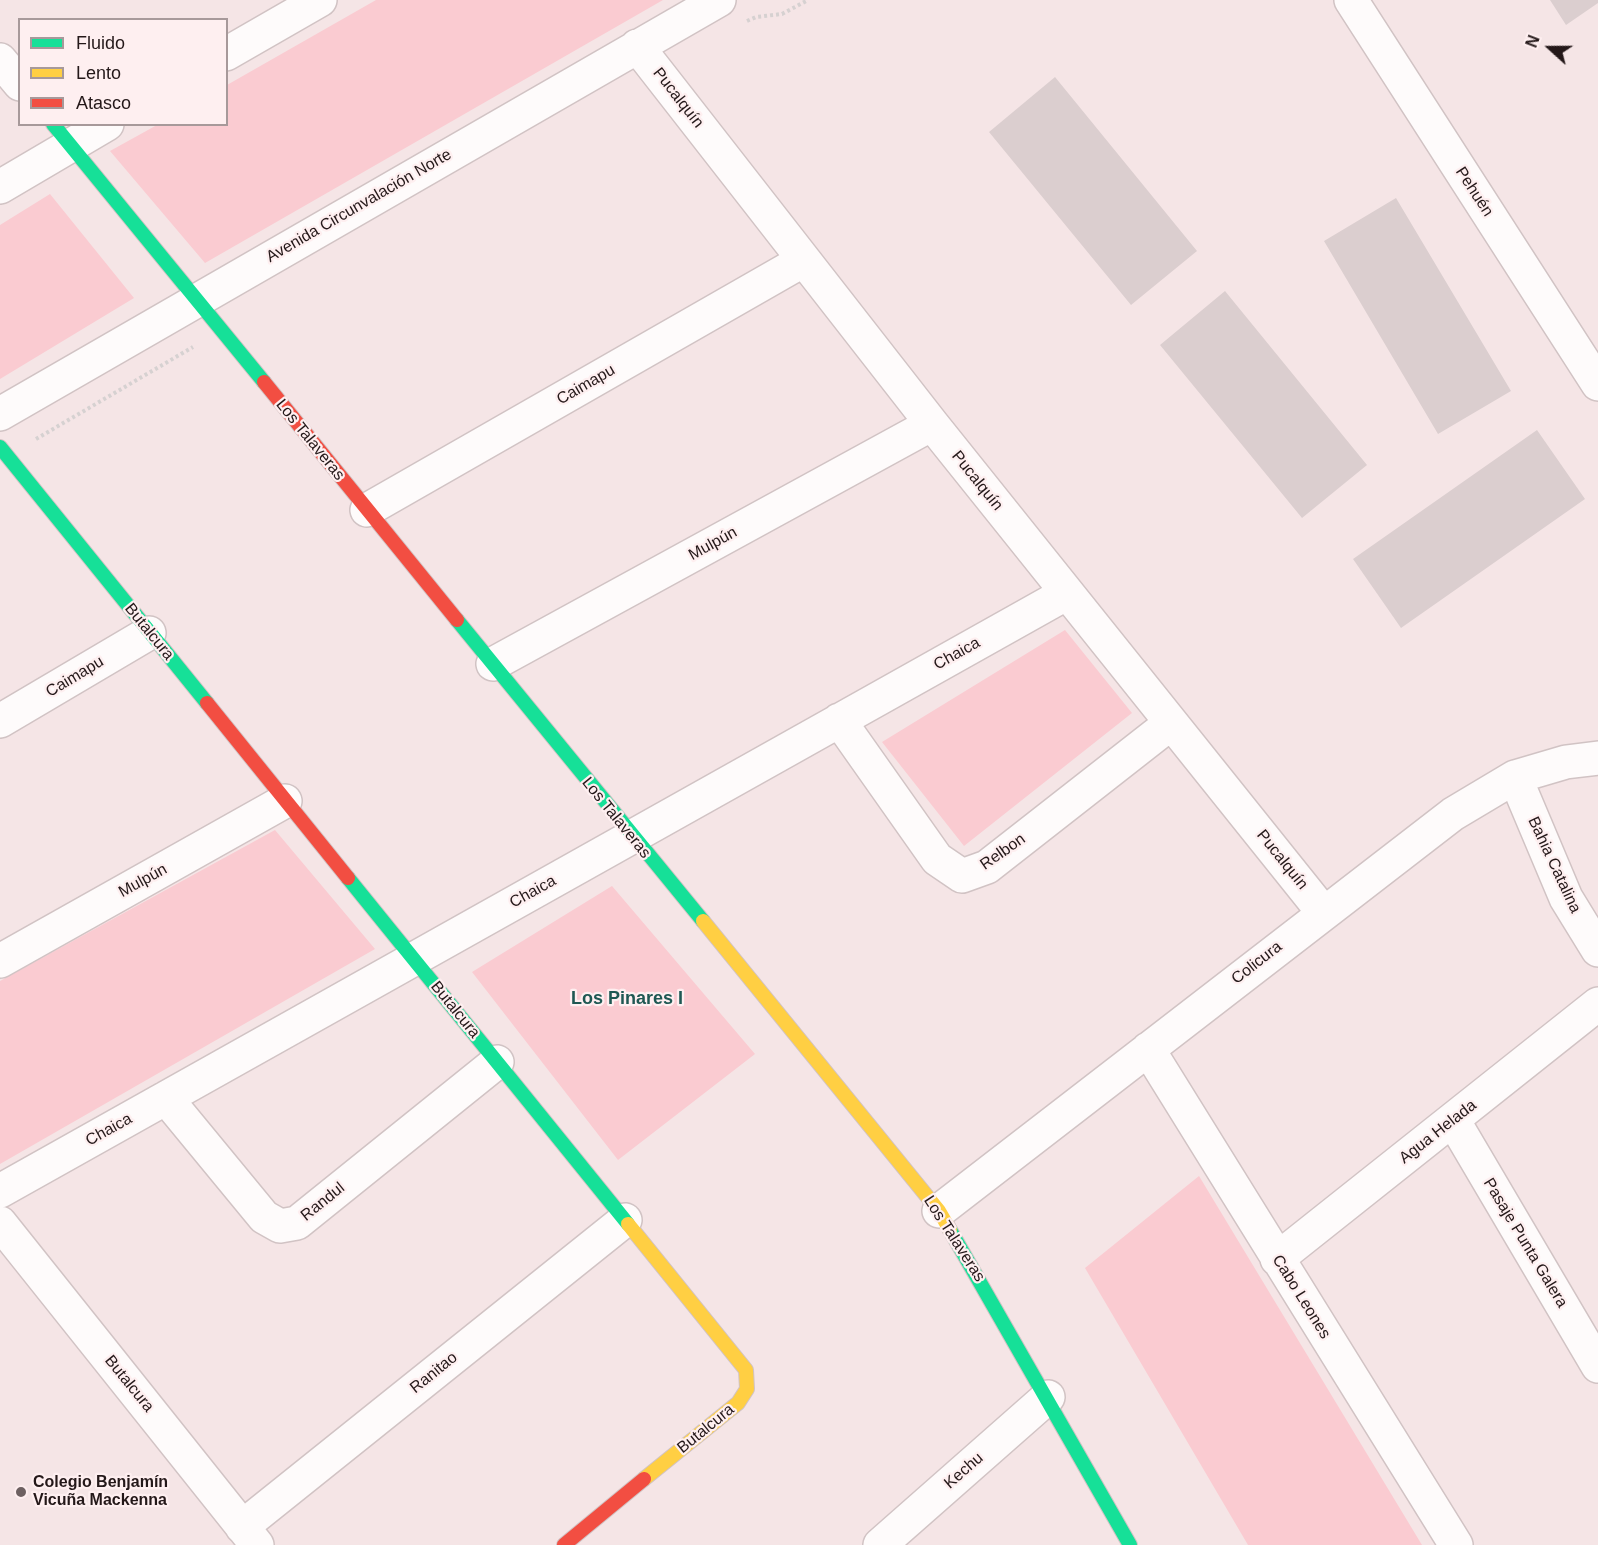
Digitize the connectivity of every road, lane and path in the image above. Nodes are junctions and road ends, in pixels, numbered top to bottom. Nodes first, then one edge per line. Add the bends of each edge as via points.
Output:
1 (320, 0) edge
2 (718, 0) edge
3 (1351, 0) edge
4 (637, 46) junction
5 (228, 53) edge
6 (0, 60) edge
7 (18, 82) edge
8 (98, 126) edge
9 (61, 135) edge
10 (0, 187) edge
11 (804, 260) junction
12 (197, 299) junction
13 (1598, 384) edge
14 (0, 414) edge
15 (932, 424) junction
16 (0, 447) edge
17 (367, 510) junction
18 (1066, 593) junction
19 (149, 633) junction
20 (493, 664) junction
21 (839, 720) junction
22 (0, 721) edge
23 (1171, 723) junction
24 (1598, 758) edge
25 (1515, 777) junction
26 (285, 801) junction
27 (632, 837) junction
28 (1323, 912) junction
29 (1598, 950) edge
30 (414, 959) junction
31 (0, 961) edge
32 (1598, 1004) edge
33 (1148, 1049) junction
34 (497, 1062) junction
35 (166, 1098) junction
36 (1453, 1120) junction
37 (0, 1191) edge
38 (939, 1211) junction
39 (625, 1220) junction
40 (0, 1223) edge
41 (1277, 1260) junction
42 (1598, 1366) edge
43 (1048, 1397) junction
44 (250, 1536) edge
45 (564, 1545) edge
46 (880, 1545) edge
47 (1130, 1545) edge
48 (1456, 1545) edge

1 - 5 street
2 - 4 street, Avenida Circunvalación Norte
3 - 13 street, Pehuén
4 - 11 street, Pucalquín
4 - 12 street, Avenida Circunvalación Norte
6 - 7 street
8 - 9 street
9 - 10 street
9 - 12 street, Los Talaveras
11 - 15 street, Pucalquín
11 - 17 street, Caimapu
12 - 14 street, Avenida Circunvalación Norte
12 - 17 street, Los Talaveras
15 - 18 street, Pucalquín
15 - 20 street, Mulpún
16 - 19 street, Butalcura
17 - 20 street, Los Talaveras
18 - 21 street, Chaica
18 - 23 street, Pucalquín
19 - 22 street, Caimapu
19 - 26 street, Butalcura
20 - 27 street, Los Talaveras
21 - 23 street, Relbon via 937,859 962,876 987,867
21 - 27 street, Chaica
23 - 28 street, Pucalquín
24 - 25 street, Colicura via 1566,762
25 - 28 street, Colicura via 1453,814
25 - 29 street, Bahia Catalina via 1566,898
26 - 30 street, Butalcura
26 - 31 street, Mulpún
27 - 30 street, Chaica
27 - 38 street, Los Talaveras
28 - 33 street, Colicura
30 - 34 street, Butalcura
30 - 35 street, Chaica
32 - 36 street, Agua Helada
33 - 38 street, Colicura
33 - 41 street, Cabo Leones
34 - 35 street, Randul via 297,1223 280,1226 264,1217
34 - 39 street, Butalcura
35 - 37 street, Chaica
36 - 41 street, Agua Helada
36 - 42 street, Pasaje Punta Galera
38 - 43 street, Los Talaveras
39 - 44 street, Ranitao
39 - 45 street, Butalcura via 746,1370 747,1389 738,1403
40 - 44 street, Butalcura
41 - 48 street, Cabo Leones
43 - 46 street, Kechu
43 - 47 street, Los Talaveras

